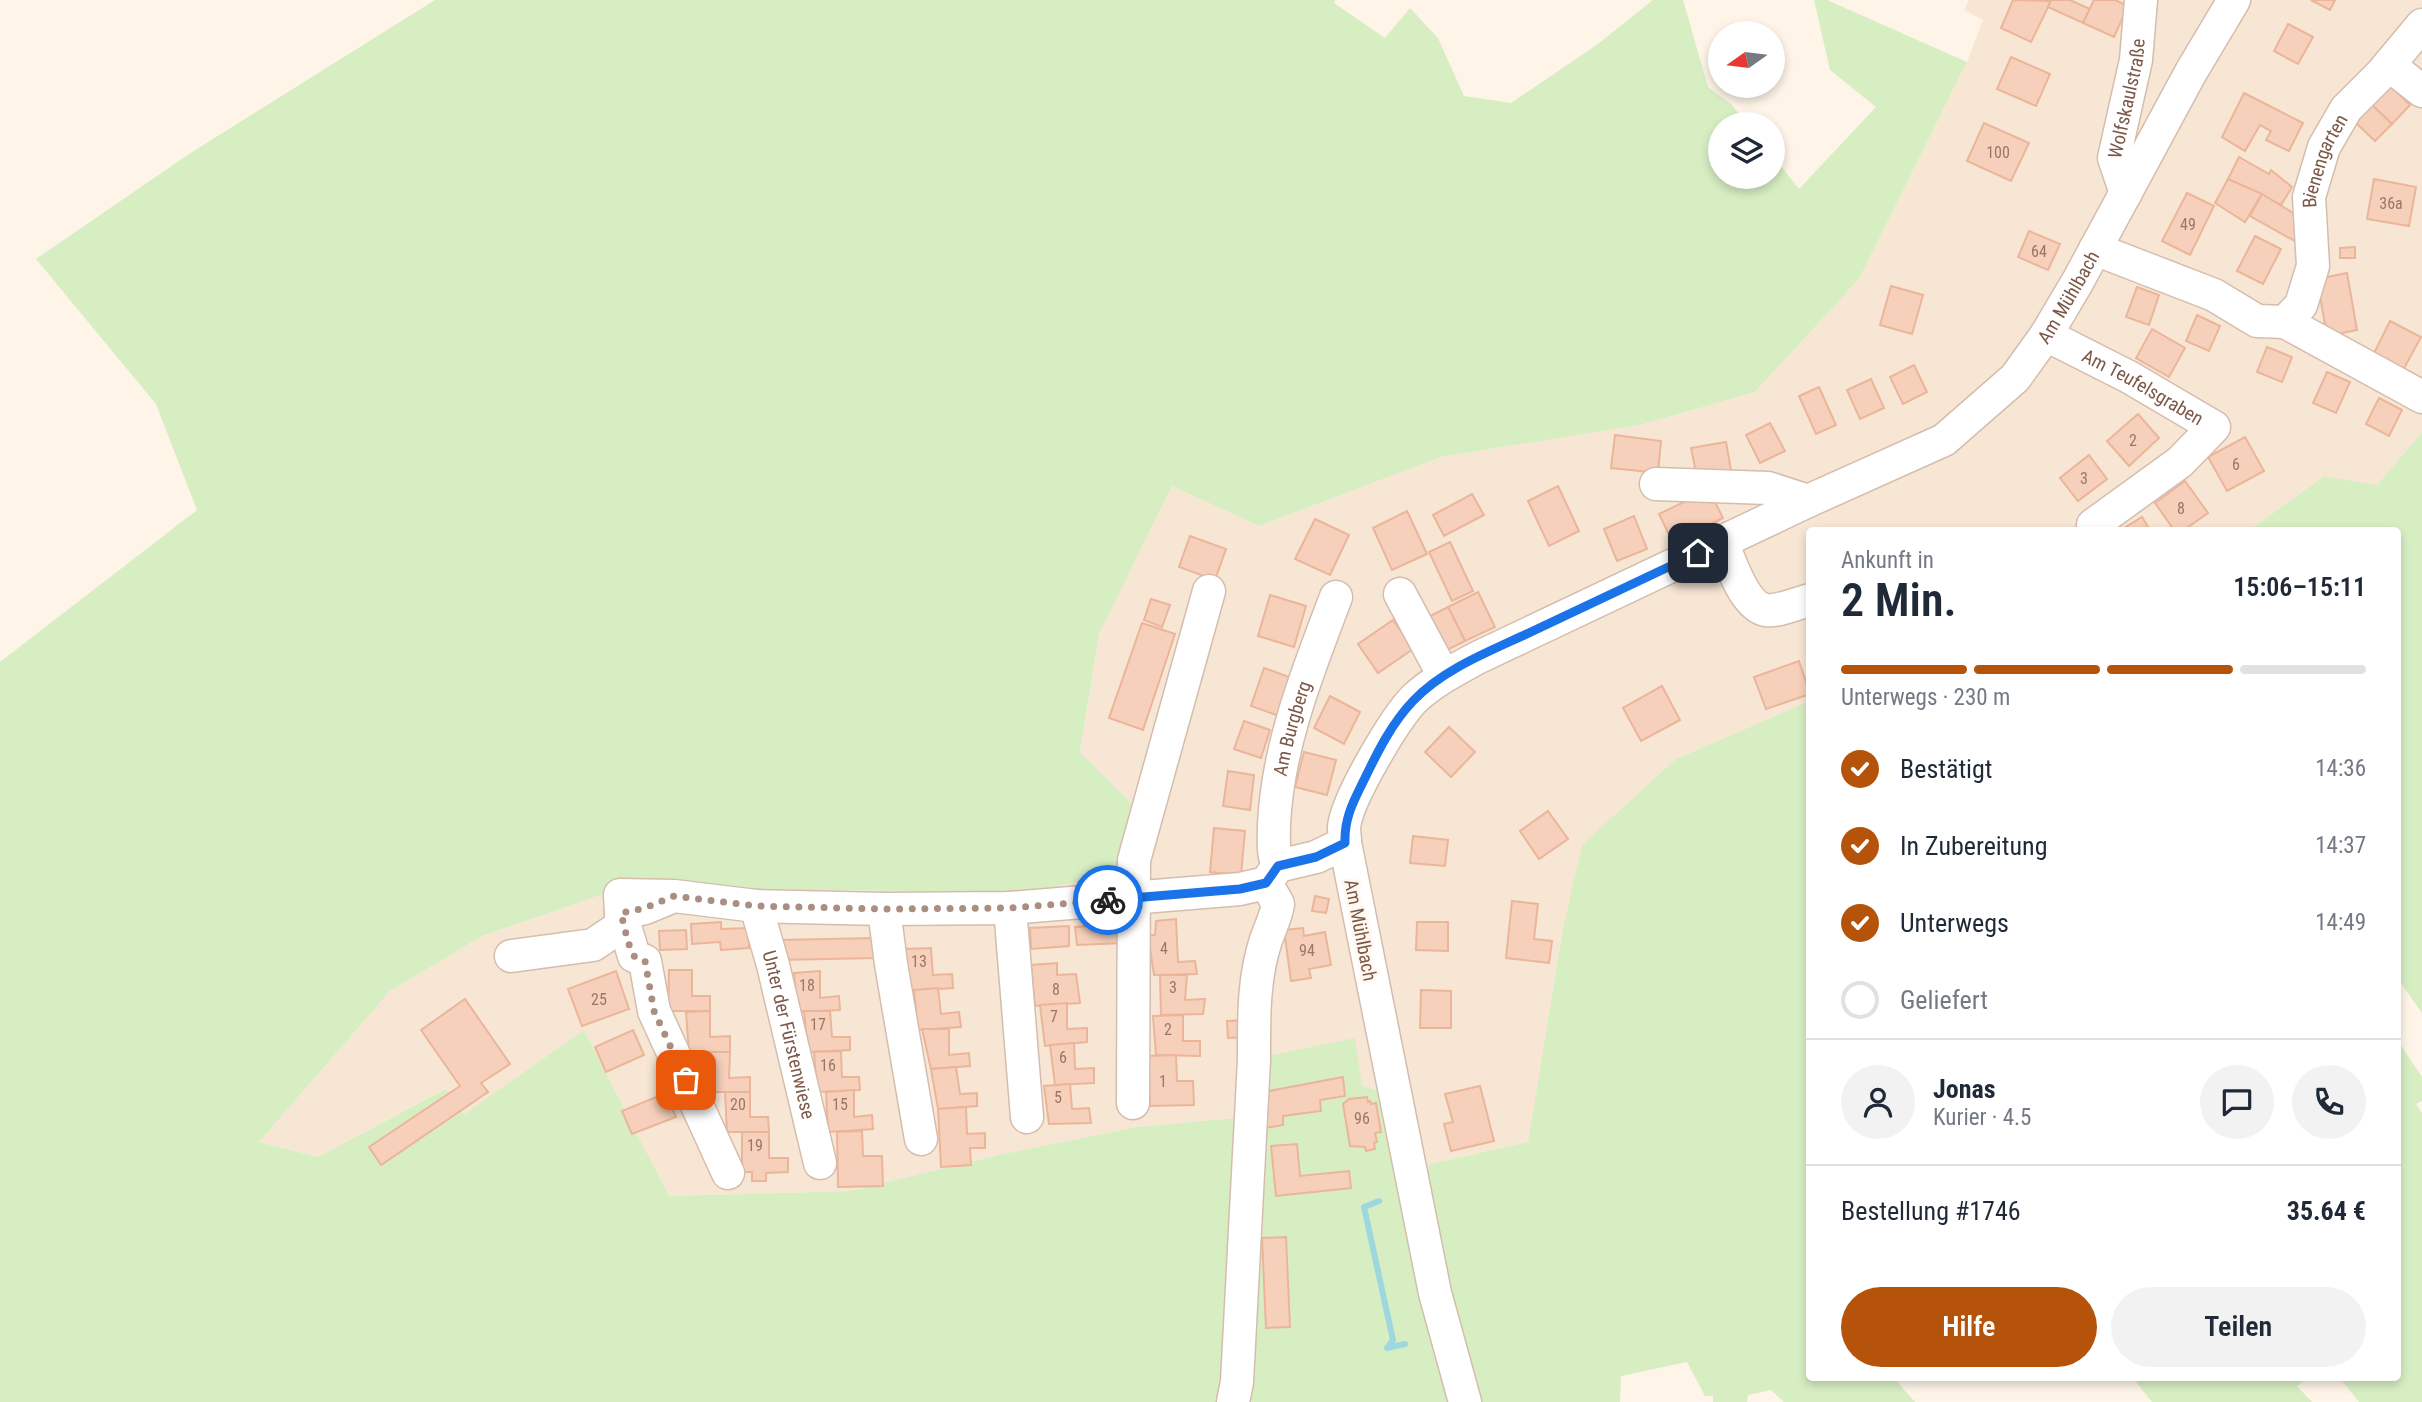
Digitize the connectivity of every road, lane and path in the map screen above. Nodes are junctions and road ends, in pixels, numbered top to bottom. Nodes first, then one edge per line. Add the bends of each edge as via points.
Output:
1 (2141, 0) edge
2 (2234, 0) edge
3 (2422, 25) edge
4 (2389, 65) junction
5 (2422, 91) edge
6 (2126, 193) junction
7 (2095, 249) junction
8 (2285, 322) junction
9 (2046, 335) junction
10 (2422, 397) edge
11 (1656, 484) dead end
12 (1808, 500) junction
13 (2093, 525) dead end
14 (1722, 541) junction
15 (1209, 590) dead end
16 (1400, 594) dead end
17 (1336, 597) dead end
18 (1806, 601) edge
19 (1444, 676) junction
20 (1345, 843) junction
21 (1272, 875) junction
22 (1134, 898) junction
23 (756, 906) junction
24 (1010, 908) junction
25 (884, 909) junction
26 (623, 918) junction
27 (511, 956) dead end
28 (1133, 1103) dead end
29 (1027, 1117) dead end
30 (921, 1139) dead end
31 (820, 1163) dead end
32 (729, 1173) dead end
33 (1233, 1402) edge
34 (1465, 1402) edge

1 - 6 street, Wolfskaulstraße via 2136,60 2114,158
2 - 6 street, Am Mühlbach
3 - 4 street, Bienengarten
4 - 5 street
4 - 8 street, Bienengarten via 2346,108 2324,147 2309,197 2313,266 2301,305
6 - 7 street, Am Mühlbach
7 - 8 street via 2214,295 2257,321
7 - 9 street, Am Mühlbach
8 - 10 street
9 - 12 street, Am Mühlbach via 2015,378 1944,440
9 - 13 street, Am Teufelsgraben via 2214,427 2180,462
11 - 12 street via 1769,488
12 - 14 street, Am Mühlbach
14 - 18 street via 1737,579 1760,608 1768,611
14 - 19 street, Am Mühlbach
15 - 22 street via 1137,848
16 - 19 street
17 - 21 street, Am Burgberg via 1282,758
19 - 20 street, Am Mühlbach via 1414,699 1394,724 1350,808
20 - 21 street
20 - 34 street, Am Mühlbach via 1435,1293
21 - 22 street via 1240,889
21 - 33 street, Am Burgberg via 1279,904 1266,940 1254,1011
22 - 24 street
22 - 28 street
23 - 25 street
23 - 26 street via 620,895
23 - 31 street, Unter der Fürstenwiese
24 - 25 street
24 - 29 street
25 - 30 street
26 - 27 street via 593,945
26 - 32 street via 634,956 645,961 654,1011

